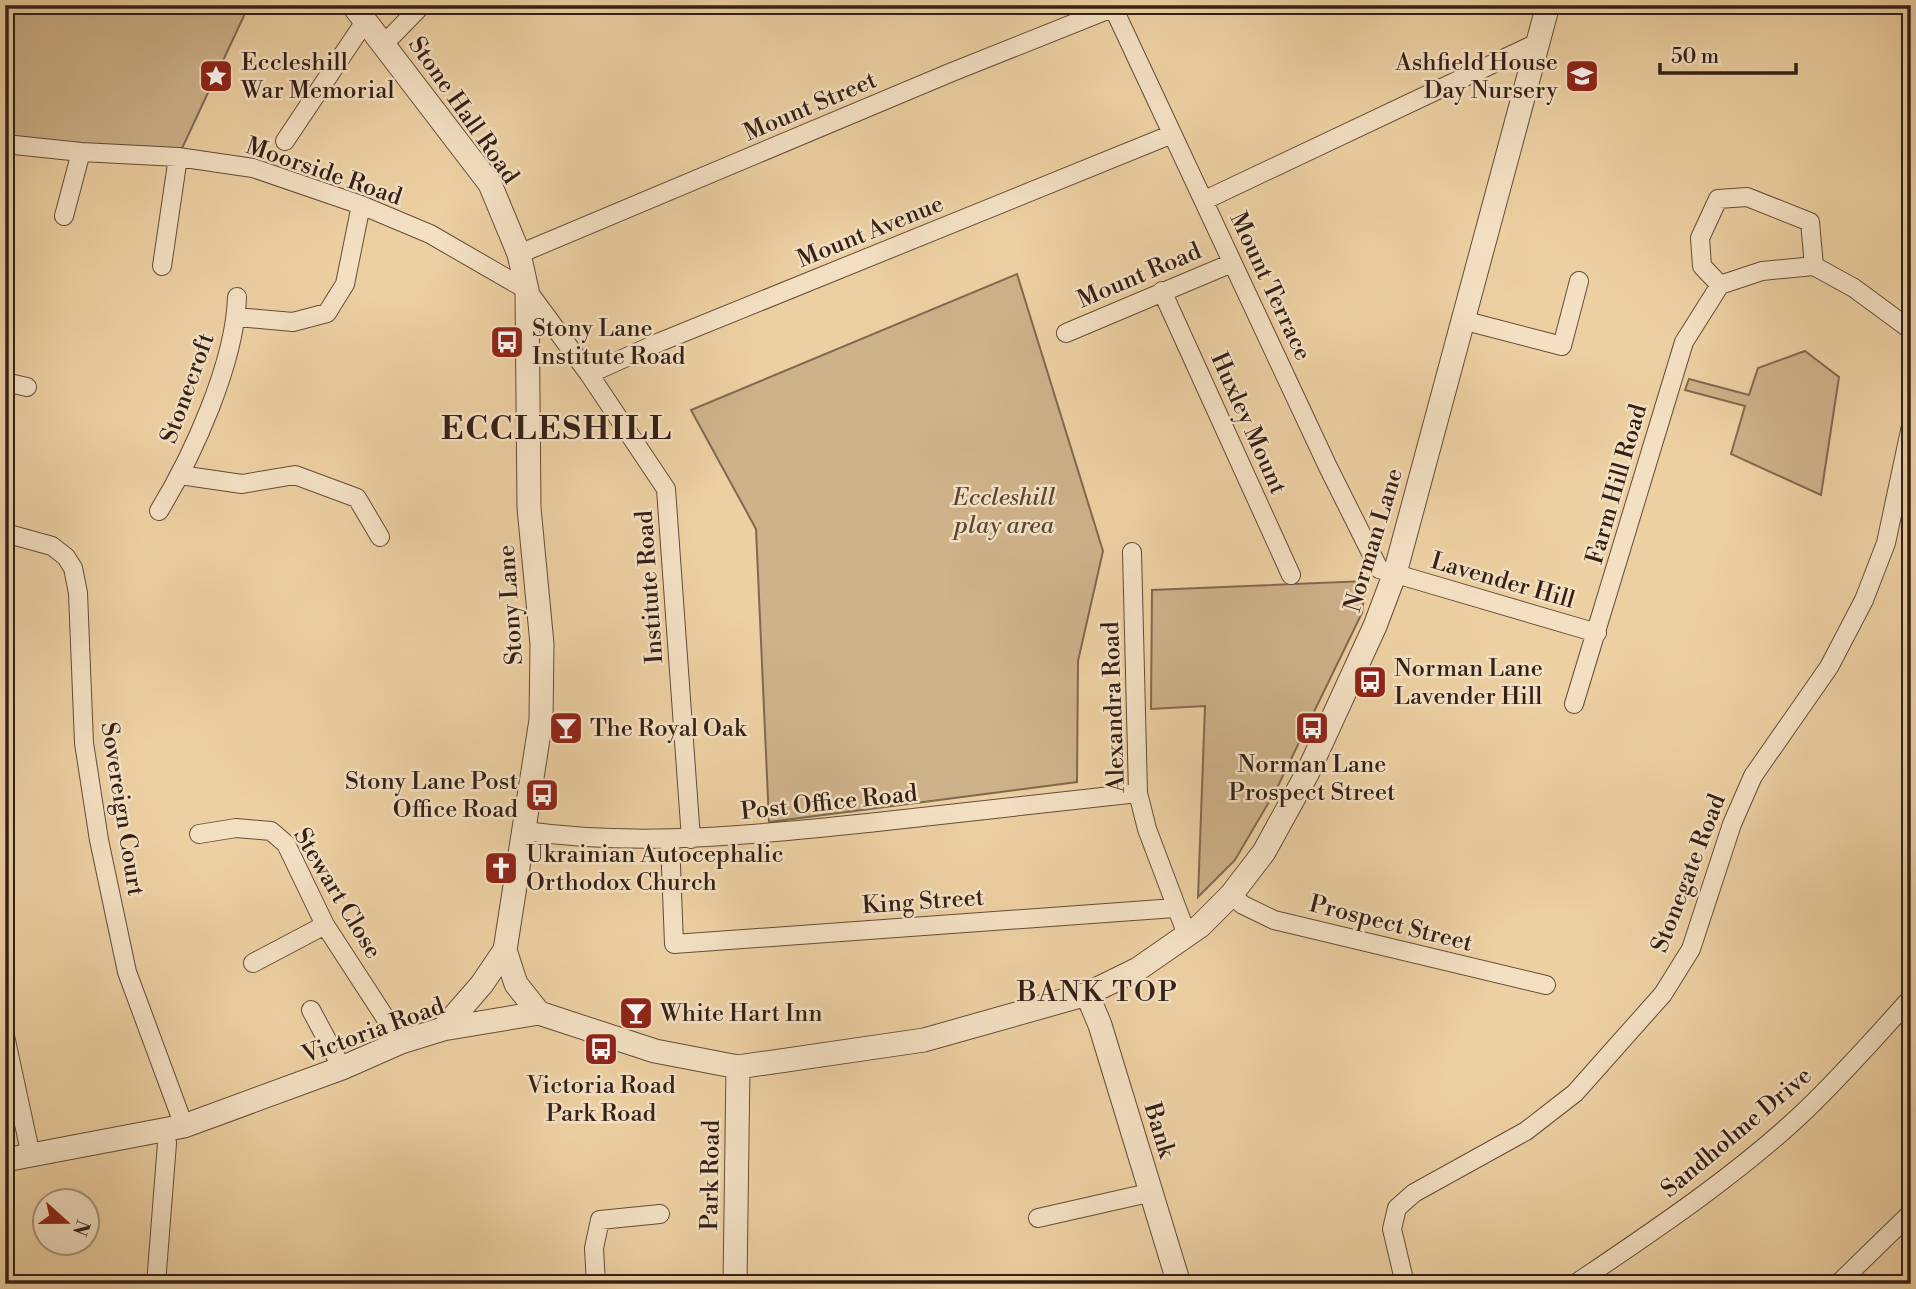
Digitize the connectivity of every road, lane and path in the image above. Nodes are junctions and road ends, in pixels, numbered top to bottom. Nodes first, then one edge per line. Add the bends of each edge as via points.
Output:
1 (422, 5) edge
2 (1548, 5) edge
3 (1115, 6) edge
4 (359, 13) edge
5 (1539, 42) junction
6 (385, 43) junction
7 (1170, 135) junction
8 (285, 141) dead end
9 (5, 144) edge
10 (81, 152) junction
11 (178, 157) junction
12 (1205, 200) junction
13 (361, 205) junction
14 (64, 216) dead end
15 (519, 254) junction
16 (1232, 263) junction
17 (162, 265) dead end
18 (1814, 266) junction
19 (1579, 281) dead end
20 (1720, 285) junction
21 (527, 290) junction
22 (1162, 291) junction
23 (237, 297) dead end
24 (237, 317) junction
25 (1462, 320) junction
26 (1911, 330) edge
27 (1066, 333) dead end
28 (589, 374) junction
29 (5, 382) edge
30 (27, 387) dead end
31 (1911, 426) edge
32 (180, 475) junction
33 (159, 511) dead end
34 (5, 533) edge
35 (380, 537) dead end
36 (1132, 552) dead end
37 (1395, 573) junction
38 (1291, 575) dead end
39 (1597, 633) junction
40 (1574, 704) dead end
41 (1138, 793) junction
42 (525, 831) junction
43 (199, 834) dead end
44 (691, 839) junction
45 (670, 840) junction
46 (1231, 894) junction
47 (1175, 908) junction
48 (326, 925) junction
49 (1187, 935) junction
50 (505, 950) junction
51 (253, 963) dead end
52 (1545, 985) dead end
53 (1087, 994) junction
54 (1911, 998) edge
55 (311, 1010) dead end
56 (539, 1013) junction
57 (443, 1029) junction
58 (5, 1036) edge
59 (401, 1042) junction
60 (738, 1067) junction
61 (342, 1068) junction
62 (174, 1128) junction
63 (32, 1156) junction
64 (5, 1160) edge
65 (1153, 1192) junction
66 (1911, 1213) edge
67 (660, 1214) dead end
68 (1038, 1218) dead end
69 (156, 1284) edge
70 (596, 1284) edge
71 (736, 1284) edge
72 (1179, 1284) edge
73 (1405, 1284) edge
74 (1575, 1284) edge
75 (1838, 1284) edge

1 - 6 street
2 - 5 street, Norman Lane
3 - 7 street, Mount Terrace
3 - 15 street, Mount Street
4 - 6 street, Stone Hall Road
4 - 8 street
5 - 12 street
5 - 25 street, Norman Lane
6 - 15 street, Stone Hall Road via 490,184
7 - 12 street, Mount Terrace
7 - 28 street, Mount Avenue
9 - 10 street, Moorside Road
10 - 11 street, Moorside Road
10 - 14 street
11 - 13 street, Moorside Road via 253,168
11 - 17 street
12 - 16 street, Mount Terrace
13 - 21 street, Moorside Road via 430,234
13 - 24 street, Stonecroft via 345,284 327,313 293,322
15 - 21 street, Stony Lane
16 - 22 street, Mount Road
16 - 37 street, Mount Terrace via 1379,569
18 - 20 street via 1762,271
18 - 20 street via 1810,222 1747,198 1718,199 1700,238 1702,266
18 - 26 street via 1854,288
19 - 25 street via 1562,345
20 - 39 street, Farm Hill Road via 1684,342
21 - 28 street, Institute Road
21 - 42 street, Stony Lane via 529,508 542,644 541,720
22 - 27 street, Mount Road
22 - 38 street, Huxley Mount
23 - 24 street, Stonecroft
24 - 32 street, Stonecroft via 227,358
25 - 37 street, Norman Lane
28 - 44 street, Institute Road via 666,489
29 - 30 street
31 - 73 street, Stonegate Road via 1886,543 1864,600 1829,667 1753,776 1732,824 1691,949 1663,994 1575,1093 1526,1131 1397,1208 1392,1229
32 - 33 street, Stonecroft
32 - 35 street, Stonecroft via 242,484 295,475 357,498
34 - 62 street, Sovereign Court via 52,546 73,568 84,743 99,840 127,972
36 - 41 street, Alexandra Road
37 - 39 street, Lavender Hill
37 - 46 street, Norman Lane via 1308,772 1264,852
39 - 40 street, Farm Hill Road
41 - 44 street, Post Office Road
41 - 47 street, Alexandra Road
42 - 45 street, Post Office Road via 570,838
42 - 50 street, Stony Lane
43 - 48 street, Stewart Close via 236,828 271,831 285,844
44 - 45 street, Post Office Road
45 - 47 street, King Street via 674,944
46 - 49 street, Norman Lane
46 - 52 street, Prospect Street via 1274,920
47 - 49 street, Alexandra Road
48 - 51 street
48 - 59 street, Stewart Close
49 - 53 street, Norman Lane via 1138,969
50 - 56 street, Stony Lane via 516,984
50 - 57 street, Stony Lane
53 - 60 street, Victoria Road via 924,1040
53 - 65 street, Bank
54 - 74 street, Sandholme Drive via 1779,1134 1651,1233
55 - 61 street
56 - 57 street, Victoria Road
56 - 60 street, Victoria Road via 656,1051
57 - 59 street, Victoria Road
58 - 63 street
59 - 61 street, Victoria Road
60 - 71 street, Park Road
61 - 62 street, Victoria Road
62 - 63 street, Victoria Road
62 - 69 street, Sovereign Court via 167,1143
63 - 64 street, Victoria Road
65 - 68 street
65 - 72 street, Bank
66 - 75 street
67 - 70 street via 600,1220 594,1248

